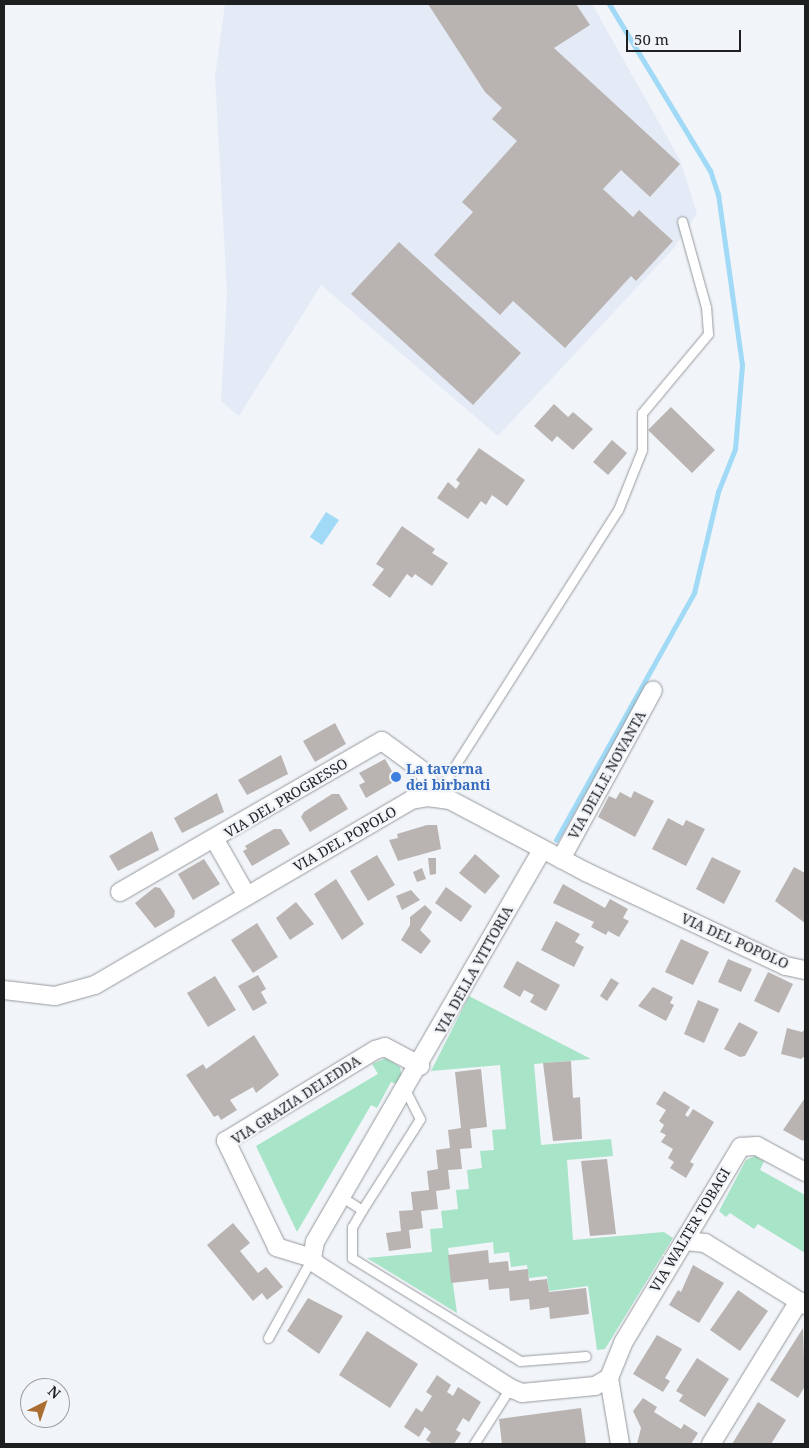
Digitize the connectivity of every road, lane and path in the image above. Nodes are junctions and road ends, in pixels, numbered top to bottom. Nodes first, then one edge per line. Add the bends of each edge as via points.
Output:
1 (682, 221) dead end
2 (653, 690) dead end
3 (432, 797) junction
4 (215, 840) junction
5 (542, 850) junction
6 (561, 859) junction
7 (120, 892) dead end
8 (247, 896) junction
9 (805, 970) edge
10 (4, 990) edge
11 (420, 1066) junction
12 (405, 1090) junction
13 (805, 1172) edge
14 (342, 1197) junction
15 (362, 1210) junction
16 (686, 1241) junction
17 (316, 1264) junction
18 (802, 1303) edge
19 (268, 1338) dead end
20 (586, 1356) dead end
21 (609, 1378) junction
22 (510, 1388) junction
23 (474, 1444) edge
24 (620, 1444) edge
25 (711, 1444) edge

1 - 3 lane via 706,307 708,334 642,412 642,450 637,470 618,510
2 - 6 street, VIA DELLE NOVANTA
3 - 4 street, VIA DEL PROGRESSO via 424,772 382,741
3 - 5 street, VIA DEL POPOLO via 450,800
3 - 8 street, VIA DEL POPOLO via 411,800
4 - 7 street, VIA DEL PROGRESSO
4 - 8 street
5 - 6 street, VIA DEL POPOLO
5 - 11 street, VIA DELLA VITTORIA
6 - 9 street, VIA DEL POPOLO via 786,966
8 - 10 street, VIA DEL POPOLO via 95,985 55,996
11 - 12 street, VIA DELLA VITTORIA
11 - 17 street, VIA GRAZIA DELEDDA via 385,1047 375,1050 226,1141 277,1246
12 - 14 street, VIA DELLA VITTORIA
12 - 15 lane via 420,1119
13 - 16 street, VIA WALTER TOBAGI via 757,1146 741,1147
14 - 15 lane
14 - 17 street, VIA DELLA VITTORIA via 315,1242
15 - 20 lane via 352,1228 352,1258 520,1361
16 - 18 street via 705,1243
16 - 21 street, VIA WALTER TOBAGI via 623,1343
17 - 19 lane
17 - 22 street, VIA GRAZIA DELEDDA
18 - 25 street
21 - 22 street, VIA GRAZIA DELEDDA via 603,1383 580,1388 522,1394
21 - 24 street
22 - 23 lane

